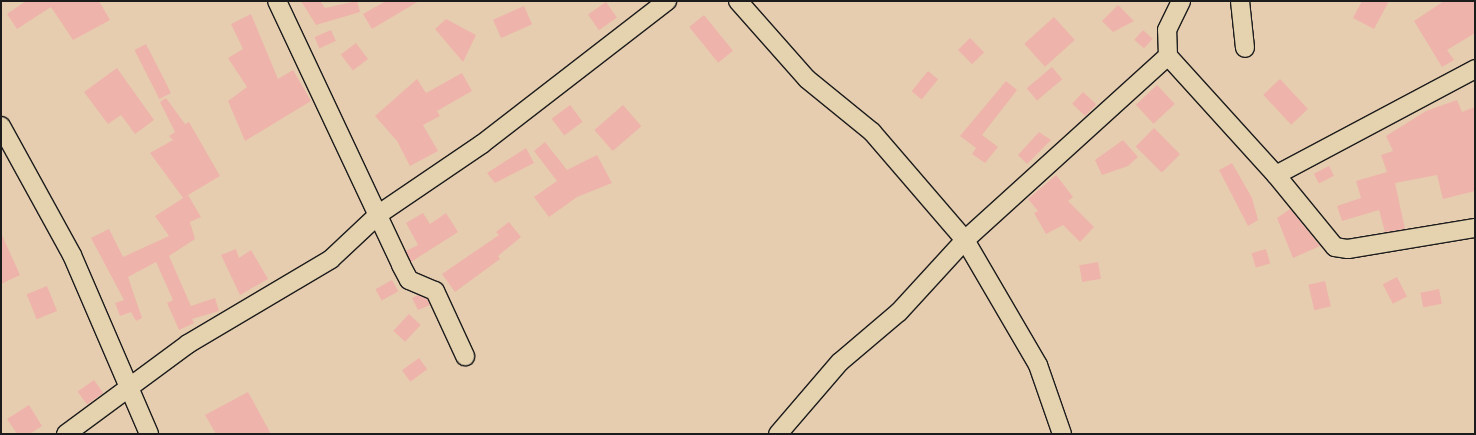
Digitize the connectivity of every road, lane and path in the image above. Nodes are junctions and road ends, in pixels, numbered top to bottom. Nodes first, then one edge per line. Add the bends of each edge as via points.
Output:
1 (277, 1) edge
2 (667, 1) edge
3 (738, 1) edge
4 (1181, 1) edge
5 (1240, 1) edge
6 (1244, 48) dead end
7 (1168, 56) junction
8 (1475, 69) edge
9 (1, 126) edge
10 (1276, 175) junction
11 (379, 214) junction
12 (1475, 228) edge
13 (965, 240) junction
14 (465, 356) dead end
15 (127, 389) junction
16 (66, 434) edge
17 (149, 434) edge
18 (778, 434) edge
19 (1062, 434) edge

1 - 11 street
2 - 11 street via 482,144
3 - 13 street via 807,80 872,132
4 - 7 street via 1167,30
5 - 6 street
7 - 10 street
7 - 13 street
8 - 10 street
9 - 15 street via 72,254
10 - 12 street via 1335,247 1348,249
11 - 14 street via 409,280 435,292
11 - 15 street via 332,259 188,344
13 - 18 street via 899,312 840,362
13 - 19 street via 1038,365
15 - 16 street
15 - 17 street

